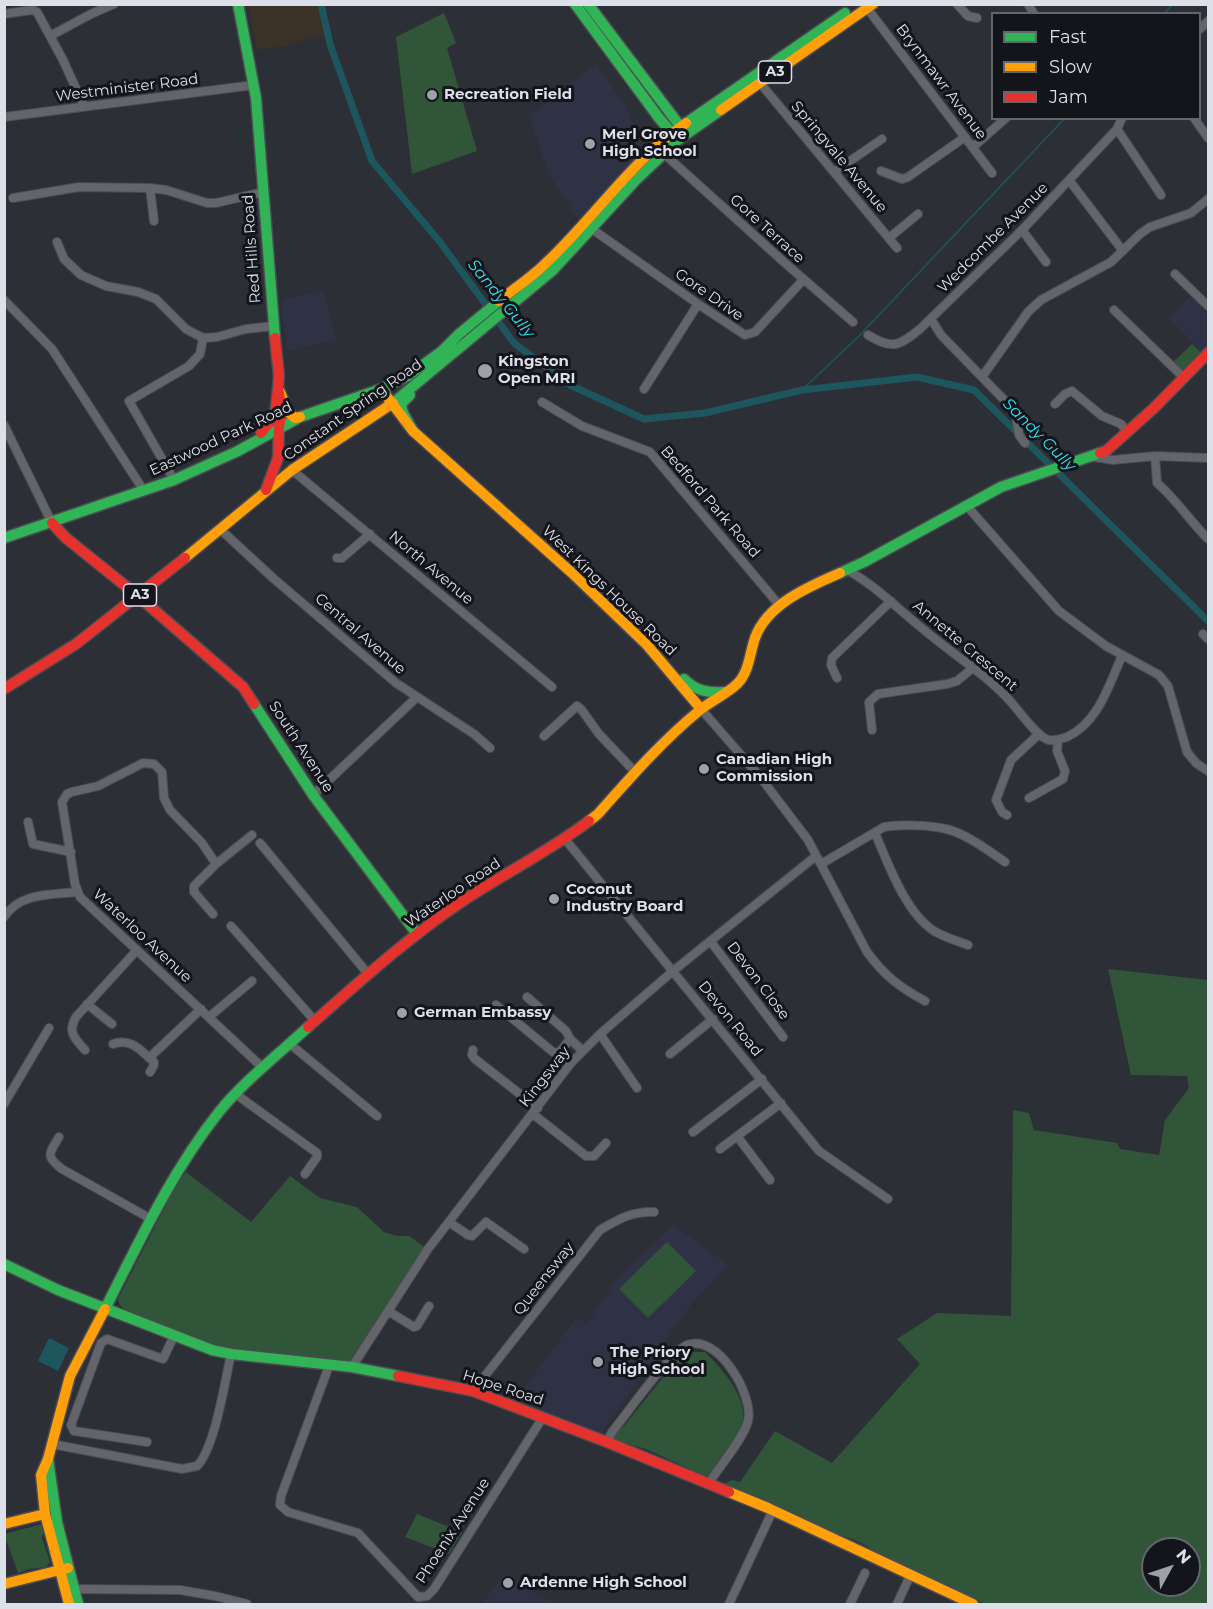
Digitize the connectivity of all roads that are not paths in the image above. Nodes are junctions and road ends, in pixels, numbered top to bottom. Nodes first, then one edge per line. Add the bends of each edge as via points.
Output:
1 (114, 4) edge
2 (238, 4) edge
3 (575, 4) edge
4 (588, 4) edge
5 (957, 4) edge
6 (866, 6) edge
7 (4, 14) edge
8 (977, 18) dead end
9 (50, 36) junction
10 (760, 83) junction
11 (254, 85) junction
12 (84, 106) junction
13 (4, 117) edge
14 (1004, 120) edge
15 (1121, 120) edge
16 (1195, 120) edge
17 (1209, 122) edge
18 (1117, 129) junction
19 (1202, 129) junction
20 (679, 133) junction
21 (965, 137) junction
22 (1209, 138) edge
23 (882, 139) dead end
24 (973, 147) junction
25 (660, 150) junction
26 (881, 171) dead end
27 (834, 172) junction
28 (992, 173) dead end
29 (1069, 180) junction
30 (150, 188) junction
31 (263, 192) junction
32 (1161, 195) dead end
33 (13, 198) dead end
34 (1206, 201) edge
35 (918, 214) dead end
36 (154, 221) dead end
37 (592, 229) junction
38 (1022, 230) junction
39 (889, 238) junction
40 (57, 242) dead end
41 (897, 248) dead end
42 (1123, 251) junction
43 (1046, 262) dead end
44 (1175, 274) dead end
45 (803, 280) junction
46 (4, 300) edge
47 (508, 301) junction
48 (698, 304) junction
49 (1209, 306) edge
50 (1114, 310) dead end
51 (931, 319) junction
52 (482, 322) junction
53 (853, 322) dead end
54 (274, 326) junction
55 (868, 335) dead end
56 (203, 338) junction
57 (1209, 353) edge
58 (445, 362) junction
59 (982, 377) junction
60 (1184, 378) junction
61 (278, 388) junction
62 (381, 389) junction
63 (644, 389) dead end
64 (543, 402) dead end
65 (391, 404) junction
66 (1055, 404) dead end
67 (300, 417) junction
68 (4, 425) edge
69 (279, 427) junction
70 (412, 431) junction
71 (1127, 432) junction
72 (1025, 443) dead end
73 (242, 449) junction
74 (1155, 456) junction
75 (1094, 457) junction
76 (1209, 458) edge
77 (292, 470) junction
78 (174, 480) junction
79 (266, 490) junction
80 (144, 492) junction
81 (966, 505) junction
82 (52, 523) junction
83 (221, 530) junction
84 (370, 534) junction
85 (4, 538) edge
86 (1209, 538) edge
87 (337, 558) dead end
88 (848, 570) junction
89 (138, 596) junction
90 (891, 601) junction
91 (780, 606) junction
92 (647, 645) junction
93 (1122, 656) junction
94 (974, 667) junction
95 (837, 678) dead end
96 (552, 687) dead end
97 (4, 689) edge
98 (726, 691) junction
99 (416, 698) junction
100 (701, 709) junction
101 (872, 730) dead end
102 (1039, 734) junction
103 (544, 736) dead end
104 (1058, 740) junction
105 (490, 748) dead end
106 (1207, 768) edge
107 (635, 772) junction
108 (313, 795) junction
109 (1029, 798) dead end
110 (1007, 815) dead end
111 (28, 822) dead end
112 (875, 833) junction
113 (252, 835) dead end
114 (566, 839) junction
115 (260, 843) dead end
116 (71, 852) junction
117 (816, 856) junction
118 (1005, 862) dead end
119 (216, 864) junction
120 (821, 864) junction
121 (77, 892) junction
122 (213, 914) dead end
123 (4, 917) edge
124 (231, 926) dead end
125 (417, 934) junction
126 (711, 942) junction
127 (968, 945) dead end
128 (137, 950) junction
129 (673, 971) junction
130 (368, 974) junction
131 (252, 981) dead end
132 (527, 997) dead end
133 (925, 1000) dead end
134 (87, 1004) junction
135 (496, 1005) dead end
136 (201, 1010) junction
137 (209, 1017) junction
138 (713, 1019) junction
139 (315, 1021) junction
140 (112, 1024) dead end
141 (49, 1028) dead end
142 (600, 1034) junction
143 (783, 1037) dead end
144 (570, 1039) junction
145 (113, 1044) dead end
146 (290, 1044) junction
147 (85, 1050) dead end
148 (473, 1050) dead end
149 (583, 1051) junction
150 (559, 1053) junction
151 (670, 1054) dead end
152 (149, 1058) junction
153 (572, 1063) junction
154 (263, 1068) junction
155 (150, 1072) dead end
156 (762, 1079) junction
157 (637, 1088) dead end
158 (237, 1095) junction
159 (781, 1103) junction
160 (4, 1104) edge
161 (535, 1111) junction
162 (377, 1116) dead end
163 (693, 1132) dead end
164 (737, 1136) junction
165 (59, 1137) dead end
166 (606, 1143) dead end
167 (720, 1149) dead end
168 (305, 1174) dead end
169 (770, 1180) dead end
170 (888, 1199) dead end
171 (654, 1212) dead end
172 (151, 1219) junction
173 (449, 1222) junction
174 (524, 1249) dead end
175 (4, 1264) edge
176 (429, 1306) dead end
177 (105, 1309) junction
178 (388, 1311) junction
179 (174, 1336) junction
180 (231, 1354) junction
181 (329, 1366) junction
182 (352, 1368) junction
183 (473, 1391) junction
184 (543, 1417) junction
185 (147, 1442) dead end
186 (608, 1442) junction
187 (52, 1444) junction
188 (48, 1459) junction
189 (709, 1483) junction
190 (773, 1510) junction
191 (45, 1514) junction
192 (4, 1524) edge
193 (64, 1569) junction
194 (866, 1573) dead end
195 (910, 1576) junction
196 (4, 1584) edge
197 (69, 1590) junction
198 (69, 1605) edge
199 (78, 1605) edge
200 (247, 1605) edge
201 (729, 1605) edge
202 (850, 1605) edge
203 (897, 1605) edge
204 (973, 1605) edge

1 - 9 street
2 - 11 main road, Red Hills Road
3 - 20 main road
4 - 20 main road
5 - 8 street via 968,16
6 - 10 main road, Constant Spring Road / A3
6 - 20 main road, Constant Spring Road / A3
6 - 21 street, Brynmawr Avenue
7 - 9 street via 35,10
9 - 12 street
10 - 20 main road, Constant Spring Road / A3
10 - 27 street, Springvale Avenue
11 - 12 street, Westminister Road
11 - 31 main road, Red Hills Road
12 - 13 street, Westminister Road
14 - 24 street
15 - 18 street, Wedcombe Avenue
16 - 19 street
17 - 19 street
18 - 29 street, Wedcombe Avenue
18 - 32 street
19 - 22 street
20 - 25 main road, Constant Spring Road / A3
21 - 24 street, Brynmawr Avenue
21 - 26 street via 908,177 902,179
23 - 27 street
24 - 28 street, Brynmawr Avenue
25 - 37 main road, Constant Spring Road / A3
25 - 45 street, Gore Terrace
25 - 47 main road, Constant Spring Road / A3 via 622,180
27 - 39 street, Springvale Avenue
29 - 38 street, Wedcombe Avenue
29 - 42 street
30 - 31 street via 207,203
30 - 33 street via 79,187
30 - 36 street
31 - 54 main road, Red Hills Road
34 - 42 street via 1191,213 1150,227
35 - 39 street
37 - 47 main road, Constant Spring Road / A3 via 552,271
37 - 48 street, Gore Drive
38 - 43 street
38 - 51 street, Wedcombe Avenue
39 - 41 street, Springvale Avenue
40 - 56 street via 64,259 81,275 156,299 186,329
42 - 59 street via 1111,262 1041,300 1028,312
44 - 49 street
45 - 48 street, Gore Drive via 749,335
45 - 53 street, Gore Terrace
46 - 80 street via 52,349
47 - 52 main road, Constant Spring Road / A3
48 - 63 street
50 - 60 street
51 - 55 street, Wedcombe Avenue via 897,345 886,345
51 - 59 street via 941,335
52 - 58 main road, Constant Spring Road / A3
52 - 62 main road, Constant Spring Road / A3 via 408,376
54 - 56 street
54 - 61 main road, Red Hills Road
56 - 78 street via 200,354 189,366 129,401
57 - 60 main road
58 - 65 main road, Constant Spring Road / A3
58 - 70 main road via 438,373 401,404
59 - 72 street via 1015,411 1019,435
60 - 71 main road
61 - 67 main road via 289,413
61 - 69 main road, Red Hills Road via 282,411
61 - 73 main road via 275,416
62 - 65 main road, West Kings House Road
62 - 67 main road, Eastwood Park Road / A3
64 - 91 street, Bedford Park Road via 582,426 650,452
65 - 70 main road, West Kings House Road
65 - 77 main road, Constant Spring Road / A3
66 - 71 street via 1072,391
67 - 69 main road, Eastwood Park Road / A3
68 - 82 street
69 - 73 main road, Eastwood Park Road / A3
69 - 79 main road, Red Hills Road via 278,458
70 - 92 main road, West Kings House Road
71 - 75 main road
73 - 78 main road, Eastwood Park Road / A3
74 - 75 street via 1113,460
74 - 76 street
74 - 86 street via 1156,483
75 - 81 main road, Waterloo Road via 1001,487
77 - 79 main road, Constant Spring Road / A3
77 - 84 street, North Avenue
78 - 80 main road, Eastwood Park Road / A3
79 - 83 main road, Constant Spring Road / A3
80 - 82 main road, Eastwood Park Road / A3
81 - 88 main road, Waterloo Road
81 - 93 street via 1052,605
82 - 85 main road, Eastwood Park Road / A3
82 - 89 main road, South Avenue
83 - 89 main road, Constant Spring Road / A3
83 - 99 street, Central Avenue
84 - 87 street
84 - 96 street, North Avenue
88 - 90 street, Annette Crescent
88 - 91 main road, Waterloo Road via 808,587
89 - 97 main road, Constant Spring Road / A3 via 76,644
89 - 108 main road, South Avenue via 243,687
90 - 94 street, Annette Crescent
90 - 95 street via 832,658
91 - 98 main road, Waterloo Road via 756,634 739,683
92 - 98 main road via 662,651 696,689 709,693
92 - 100 main road, West Kings House Road
93 - 104 street via 1088,723
93 - 106 street via 1159,675 1168,686 1187,752
94 - 101 street via 952,683 873,697 869,702
94 - 102 street, Annette Crescent
98 - 100 main road, Waterloo Road
99 - 105 street, Central Avenue
99 - 108 street
100 - 107 main road, Waterloo Road
100 - 117 street, West Kings House Road via 761,778
102 - 104 street
102 - 110 street via 1011,760 1003,779 996,800
103 - 107 street via 577,706
104 - 109 street via 1057,751 1065,771 1063,779
107 - 114 main road, Waterloo Road via 598,814
108 - 125 main road, South Avenue
111 - 116 street via 33,844
112 - 118 street via 893,825 947,829
112 - 120 street
112 - 127 street via 901,891 914,910 932,930
113 - 119 street
114 - 125 main road, Waterloo Road via 461,902
114 - 129 street, Devon Road
115 - 130 street
116 - 119 street, Waterloo Avenue via 64,798 149,763 162,772 164,798 170,810
116 - 121 street, Waterloo Avenue
117 - 120 street, West Kings House Road
117 - 126 street, Kingsway
119 - 122 street via 193,888
120 - 133 street, West Kings House Road via 878,967 895,984
121 - 123 street via 25,898
121 - 128 street, Waterloo Avenue
124 - 139 street
125 - 130 main road, Waterloo Road
126 - 129 street, Kingsway
126 - 143 street, Devon Close
128 - 134 street
128 - 136 street, Waterloo Avenue
129 - 138 street, Devon Road
129 - 142 street, Kingsway
130 - 139 main road, Waterloo Road
131 - 137 street
132 - 144 street via 566,1030
134 - 140 street
134 - 147 street via 71,1025 73,1037
135 - 150 street
136 - 137 street, Waterloo Avenue
136 - 152 street
137 - 154 street, Waterloo Avenue
138 - 151 street
138 - 156 street, Devon Road
139 - 146 main road, Waterloo Road
141 - 160 street
142 - 149 street, Kingsway
142 - 157 street
144 - 149 street
144 - 150 street
145 - 152 street via 125,1041
146 - 154 main road, Waterloo Road
146 - 162 street
148 - 161 street via 475,1059
149 - 153 street, Kingsway
150 - 153 street
152 - 155 street via 154,1065
153 - 161 street, Kingsway
154 - 158 main road, Waterloo Road
156 - 159 street, Devon Road
156 - 163 street
158 - 168 street via 317,1153
158 - 172 main road, Waterloo Road via 220,1111 188,1157
159 - 164 street
159 - 170 street, Devon Road via 819,1151
161 - 166 street via 586,1156 594,1156
161 - 173 street, Kingsway
164 - 167 street
164 - 169 street
165 - 172 street via 50,1152 53,1162
171 - 183 street, Queensway via 633,1212 600,1230
172 - 177 main road, Waterloo Road
173 - 174 street via 472,1236 486,1222
173 - 178 street, Kingsway
175 - 177 main road, Hope Road
176 - 178 street via 414,1327
177 - 179 main road, Hope Road
177 - 187 main road, Waterloo Road via 70,1376
178 - 182 street, Kingsway
179 - 180 main road, Hope Road
179 - 185 street via 163,1359 107,1339 101,1343 71,1425 74,1431
180 - 181 main road, Hope Road
180 - 187 street via 214,1429 205,1456 197,1466 182,1469
181 - 182 main road, Hope Road
181 - 184 street, Phoenix Avenue via 280,1505 288,1512 358,1533 418,1597 427,1596 434,1589
182 - 183 main road, Hope Road
183 - 184 main road, Hope Road
184 - 186 main road, Hope Road
186 - 189 main road, Hope Road
186 - 189 street via 672,1356 688,1345 701,1343 717,1352 730,1367 749,1413 746,1425
187 - 188 main road, Waterloo Road
188 - 191 main road, Waterloo Road via 41,1475
188 - 193 main road
189 - 190 main road, Hope Road
190 - 195 main road, Hope Road
190 - 201 street
191 - 192 main road
191 - 193 main road, Waterloo Road
193 - 196 main road
193 - 197 main road
194 - 202 street
195 - 203 street
195 - 204 main road, Hope Road
197 - 198 main road
197 - 199 main road
197 - 200 street via 180,1590

